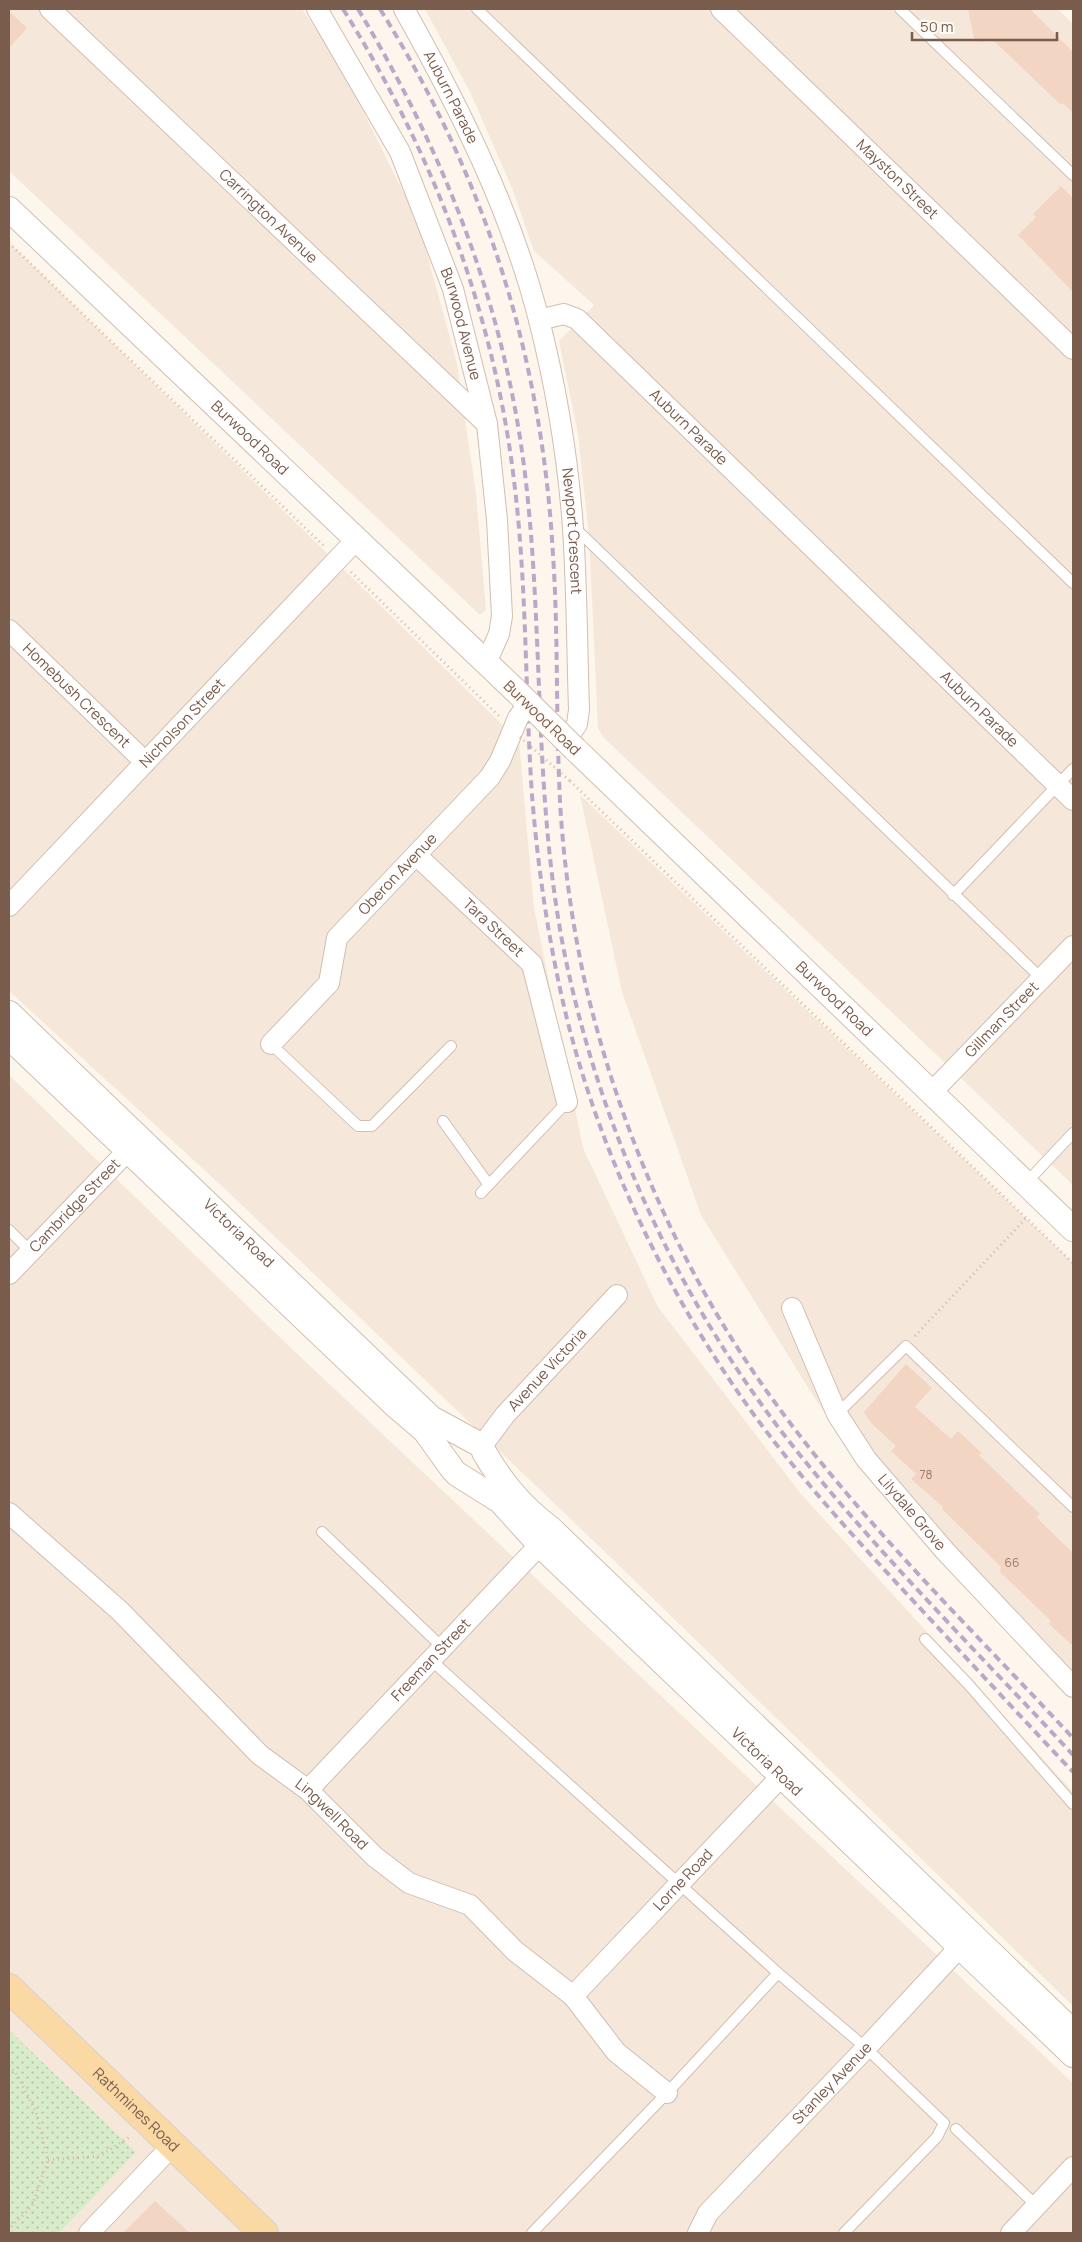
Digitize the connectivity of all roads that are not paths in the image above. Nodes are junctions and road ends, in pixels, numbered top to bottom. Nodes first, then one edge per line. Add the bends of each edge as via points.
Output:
1 (50, 9) edge
2 (317, 9) edge
3 (404, 9) edge
4 (477, 9) edge
5 (722, 9) edge
6 (900, 9) edge
7 (1073, 174) edge
8 (9, 209) edge
9 (539, 320) junction
10 (1073, 349) edge
11 (486, 424) junction
12 (572, 526) junction
13 (356, 540) junction
14 (1073, 583) edge
15 (9, 630) edge
16 (486, 663) junction
17 (518, 716) junction
18 (571, 740) junction
19 (144, 761) junction
20 (1073, 769) edge
21 (1058, 785) junction
22 (1073, 800) edge
23 (416, 855) junction
24 (953, 895) junction
25 (9, 906) edge
26 (1073, 946) edge
27 (1042, 979) junction
28 (9, 1013) edge
29 (9, 1037) edge
30 (271, 1044) joint
31 (451, 1046) dead end
32 (931, 1092) junction
33 (567, 1102) joint
34 (443, 1122) dead end
35 (1073, 1134) edge
36 (135, 1143) junction
37 (1026, 1184) junction
38 (1073, 1229) edge
39 (9, 1230) edge
40 (30, 1251) junction
41 (9, 1274) edge
42 (618, 1295) dead end
43 (792, 1308) dead end
44 (339, 1340) junction
45 (837, 1414) junction
46 (480, 1447) junction
47 (455, 1472) junction
48 (1073, 1507) edge
49 (9, 1513) edge
50 (322, 1532) dead end
51 (546, 1538) junction
52 (925, 1639) dead end
53 (437, 1654) junction
54 (1073, 1687) edge
55 (788, 1770) junction
56 (308, 1790) junction
57 (1073, 1804) edge
58 (680, 1882) junction
59 (966, 1941) junction
60 (778, 1973) junction
61 (9, 1988) edge
62 (573, 1996) junction
63 (1073, 2032) edge
64 (866, 2048) junction
65 (1073, 2055) edge
66 (668, 2093) junction
67 (956, 2129) dead end
68 (172, 2146) junction
69 (1073, 2167) edge
70 (1037, 2206) junction
71 (89, 2233) edge
72 (264, 2233) edge
73 (532, 2233) edge
74 (698, 2233) edge
75 (844, 2233) edge
76 (1011, 2233) edge

1 - 11 street, Carrington Avenue
2 - 11 street, Burwood Avenue via 400,152 453,289
3 - 9 street, Auburn Parade via 479,156 522,264
4 - 14 lane
5 - 10 street, Mayston Street
6 - 7 lane
8 - 13 street, Burwood Road
9 - 12 street, Newport Crescent via 557,409
9 - 21 street, Auburn Parade via 564,314 577,319
11 - 16 street, Burwood Avenue via 502,610 500,629
12 - 18 street, Newport Crescent via 579,710
12 - 24 lane
13 - 16 street, Burwood Road
13 - 19 street, Nicholson Street
15 - 19 street, Homebush Crescent
16 - 17 street, Burwood Road
17 - 18 street, Burwood Road, bridge
17 - 23 street, Oberon Avenue via 490,777
18 - 32 street, Burwood Road
19 - 25 street, Nicholson Street
20 - 21 lane
21 - 22 street, Auburn Parade
21 - 24 lane
23 - 30 street, Oberon Avenue via 337,938 329,983
23 - 33 street, Tara Street via 532,964
24 - 27 lane
26 - 27 street, Gillman Street
27 - 32 street, Gillman Street
28 - 36 street, Victoria Road
29 - 36 street, Victoria Road
30 - 31 lane via 358,1126 372,1126
32 - 37 street, Burwood Road
33 - 34 lane via 485,1189
35 - 37 lane
36 - 40 street, Cambridge Street
36 - 44 street, Victoria Road
37 - 38 street, Burwood Road
39 - 40 lane
40 - 41 street, Cambridge Street
42 - 46 street, Avenue Victoria via 505,1415
43 - 45 street, Lilydale Grove
44 - 46 street, Victoria Road via 431,1418
44 - 47 street, Victoria Road via 397,1408 425,1431
45 - 48 lane via 906,1346
45 - 54 street, Lilydale Grove via 866,1459 939,1544
46 - 47 street via 484,1466 477,1474 467,1476
46 - 51 street, Victoria Road via 501,1481
47 - 51 street, Victoria Road via 500,1500
49 - 56 street, Lingwell Road via 120,1611 260,1755
50 - 53 lane
51 - 53 street, Freeman Street
51 - 55 street, Victoria Road
52 - 57 lane
53 - 56 street, Freeman Street
53 - 58 lane
55 - 58 street, Lorne Road
55 - 59 street, Victoria Road
56 - 62 street, Lingwell Road via 375,1858 409,1883 470,1905 514,1951
58 - 60 lane
58 - 62 street, Lorne Road
59 - 63 street, Victoria Road
59 - 64 street, Stanley Avenue
59 - 65 street, Victoria Road
60 - 64 lane
60 - 66 lane
61 - 68 main road, Rathmines Road
62 - 66 street, Lingwell Road via 616,2052
64 - 74 street, Stanley Avenue via 708,2213
64 - 75 lane via 944,2123 937,2137
66 - 73 lane
67 - 70 lane
68 - 71 street
68 - 72 main road, Rathmines Road
69 - 70 street
70 - 76 street

